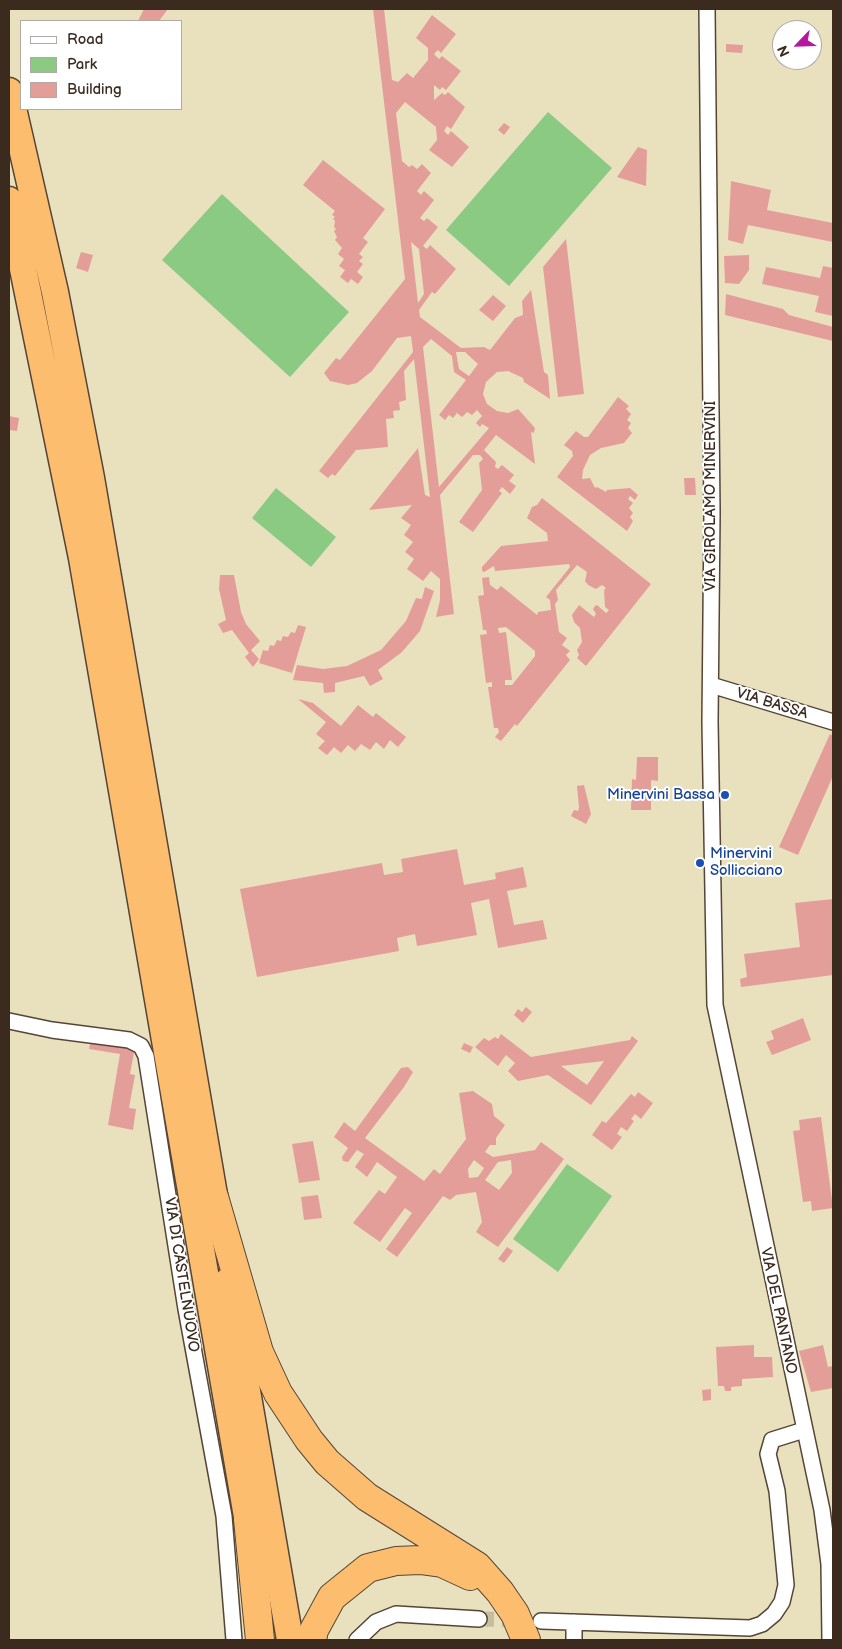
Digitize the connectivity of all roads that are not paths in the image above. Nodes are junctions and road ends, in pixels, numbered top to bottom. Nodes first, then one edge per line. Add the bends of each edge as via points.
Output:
1 (708, 9) edge
2 (9, 91) edge
3 (9, 200) edge
4 (710, 685) junction
5 (832, 719) edge
6 (714, 984) joint
7 (9, 1021) edge
8 (214, 1197) junction
9 (804, 1430) junction
10 (248, 1520) junction
11 (479, 1619) tunnel mouth
12 (574, 1622) junction
13 (534, 1630) edge
14 (234, 1640) edge
15 (260, 1640) edge
16 (270, 1640) edge
17 (290, 1640) edge
18 (312, 1640) edge
19 (357, 1640) edge
20 (519, 1640) edge
21 (574, 1640) edge
22 (830, 1640) edge

1 - 4 street, VIA GIROLAMO MINERVINI via 712,513
2 - 8 highway via 55,292 91,478
3 - 10 highway via 80,549
4 - 5 street, VIA BASSA
4 - 6 street, VIA GIROLAMO MINERVINI
6 - 9 street, VIA DEL PANTANO via 715,1005
7 - 14 street, VIA DI CASTELNUOVO via 129,1040 141,1046 146,1056 186,1309 224,1516
8 - 13 highway via 259,1352 278,1393 309,1440 327,1462 366,1497 477,1566 515,1614
8 - 17 highway
9 - 12 street via 772,1440 768,1454 777,1490 786,1585 782,1602 774,1614 762,1624 750,1628
9 - 22 street, VIA DEL PANTANO via 822,1510 829,1564
10 - 15 highway
10 - 16 highway
11 - 19 street via 396,1614 376,1622
12 - 13 street
12 - 21 street
18 - 20 highway via 332,1597 355,1577 368,1568 396,1561 420,1560 442,1563 465,1573 488,1590 504,1611

